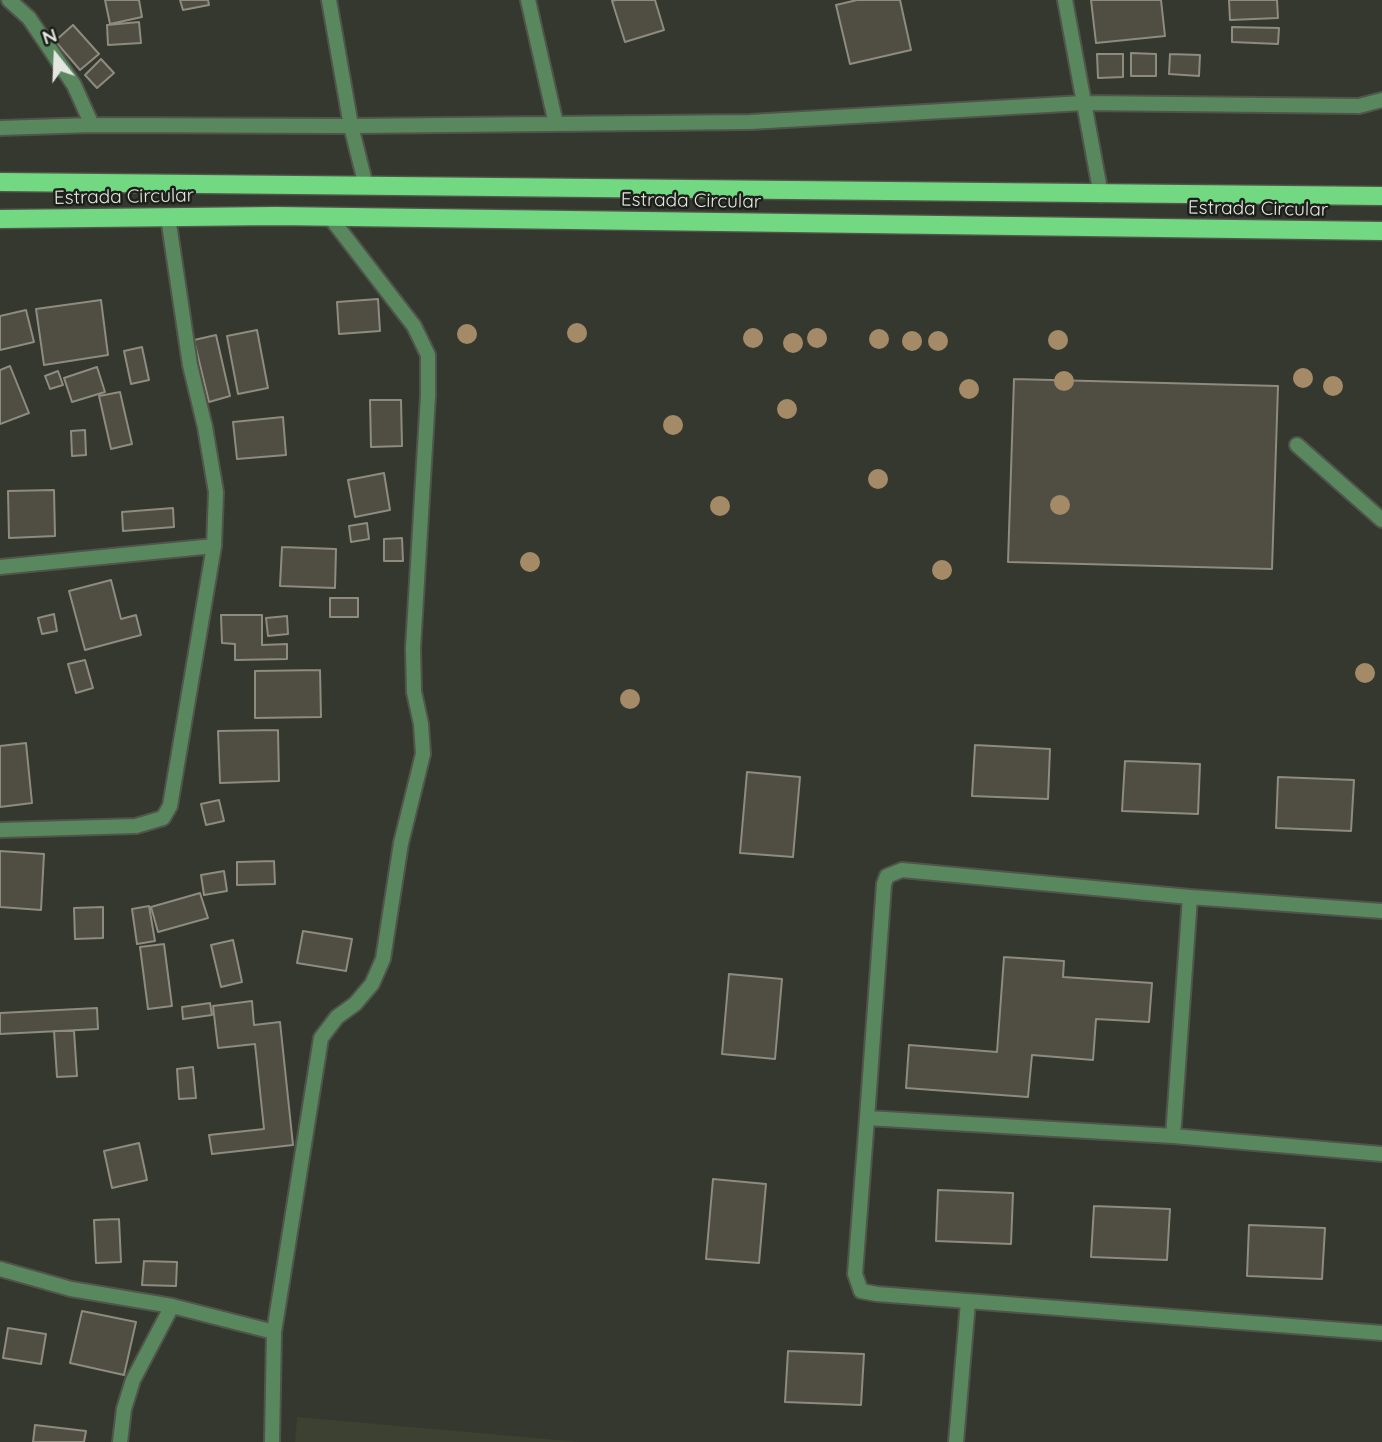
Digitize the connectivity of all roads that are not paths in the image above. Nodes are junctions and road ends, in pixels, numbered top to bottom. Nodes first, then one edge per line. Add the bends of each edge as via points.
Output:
1 (9, 0) edge
2 (329, 0) edge
3 (528, 0) edge
4 (1065, 0) edge
5 (1382, 100) edge
6 (1083, 103) junction
7 (556, 124) junction
8 (92, 125) junction
9 (351, 126) junction
10 (0, 128) edge
11 (0, 182) edge
12 (366, 186) junction
13 (1101, 195) junction
14 (1382, 196) edge
15 (168, 217) junction
16 (330, 217) junction
17 (0, 219) edge
18 (1382, 232) edge
19 (1297, 445) dead end
20 (1382, 520) edge
21 (214, 546) junction
22 (0, 567) edge
23 (0, 830) edge
24 (1190, 897) junction
25 (1382, 911) edge
26 (867, 1118) junction
27 (1173, 1136) junction
28 (1382, 1154) edge
29 (0, 1269) edge
30 (968, 1301) junction
31 (172, 1306) junction
32 (274, 1332) junction
33 (1382, 1333) edge
34 (120, 1442) edge
35 (272, 1442) edge
36 (956, 1442) edge

1 - 8 street via 29,18 61,65
2 - 9 street
3 - 7 street
4 - 6 street
5 - 6 street via 1359,106
6 - 7 street via 750,122
6 - 13 street
7 - 9 street
8 - 9 street
8 - 10 street
9 - 12 street
11 - 12 main road, Estrada Circular
12 - 13 main road, Estrada Circular
13 - 14 main road, Estrada Circular
15 - 16 main road, Estrada Circular
15 - 17 main road, Estrada Circular
15 - 21 street via 190,365 216,492
16 - 18 main road, Estrada Circular
16 - 32 street via 414,326 428,355 413,648 423,754 401,843 383,959 372,984 321,1038
19 - 20 street
21 - 22 street
21 - 23 street via 170,806 163,818 136,826
24 - 25 street
24 - 26 street via 902,870 887,876
24 - 27 street
26 - 27 street
26 - 30 street via 855,1274 862,1291
27 - 28 street
29 - 31 street via 71,1289
30 - 33 street
30 - 36 street
31 - 32 street
31 - 34 street via 133,1380
32 - 35 street

